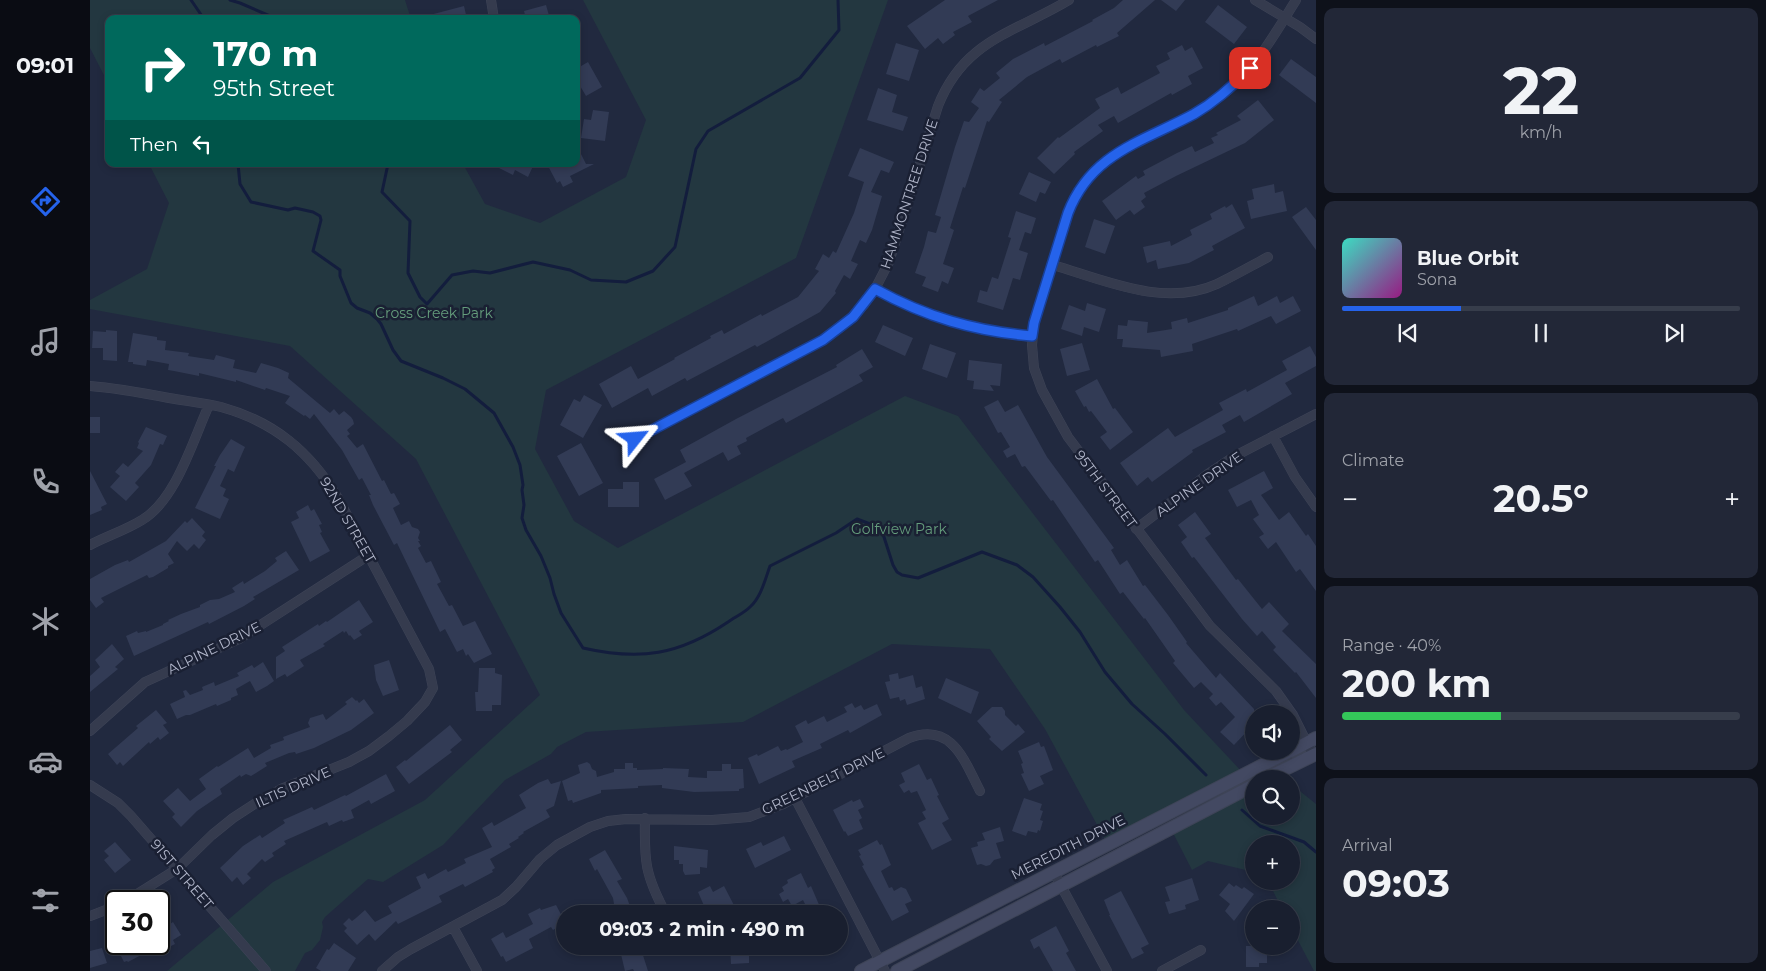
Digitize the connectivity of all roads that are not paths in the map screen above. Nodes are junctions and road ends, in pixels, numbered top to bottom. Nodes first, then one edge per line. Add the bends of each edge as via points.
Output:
1 (491, 0) edge
2 (1069, 0) edge
3 (1255, 0) edge
4 (1296, 0) edge
5 (493, 15) edge
6 (1284, 18) junction
7 (1316, 39) edge
8 (1268, 257) dead end
9 (1053, 265) junction
10 (875, 289) junction
11 (1032, 336) junction
12 (90, 386) edge
13 (209, 405) junction
14 (1316, 414) edge
15 (1273, 436) junction
16 (635, 439) dead end
17 (1316, 507) edge
18 (1136, 529) junction
19 (90, 545) edge
20 (369, 555) junction
21 (433, 688) joint
22 (90, 731) edge
23 (1311, 741) edge
24 (1314, 754) edge
25 (1273, 760) edge
26 (1283, 770) edge
27 (90, 786) edge
28 (1245, 790) edge
29 (980, 791) dead end
30 (795, 798) junction
31 (645, 818) junction
32 (177, 869) junction
33 (1054, 872) junction
34 (1060, 885) junction
35 (144, 890) edge
36 (662, 905) edge
37 (105, 910) edge
38 (90, 916) edge
39 (453, 927) junction
40 (1201, 950) dead end
41 (882, 966) edge
42 (266, 971) edge
43 (382, 971) edge
44 (477, 971) edge
45 (861, 971) edge
46 (896, 971) edge
47 (1107, 971) edge
48 (1162, 971) edge

1 - 5 street
2 - 10 street, HAMMONTREE DRIVE via 992,40 972,54 956,72 938,106 889,262
3 - 6 street
4 - 6 street, 95TH STREET
6 - 7 street
6 - 9 street, 95TH STREET via 1263,52 1220,98 1120,151 1085,181 1073,201
8 - 9 street via 1216,285 1175,294 1147,293
9 - 11 street, 95TH STREET
10 - 11 street via 928,315 962,326
10 - 16 street, HAMMONTREE DRIVE via 853,317 823,340
11 - 18 street, 95TH STREET via 1034,368 1042,390 1068,437
12 - 13 street, 92ND STREET
13 - 19 street via 176,481 156,510 144,520
13 - 20 street, 92ND STREET via 259,421 300,450 326,479
14 - 15 street, ALPINE DRIVE
15 - 17 street
15 - 18 street, ALPINE DRIVE via 1208,474
18 - 23 street, 95TH STREET via 1210,626 1276,691
20 - 21 street, 92ND STREET via 430,668
20 - 22 street, ALPINE DRIVE via 239,639 145,682
21 - 32 street, ILTIS DRIVE via 407,721 369,751 256,803 212,835
23 - 24 street, 95TH STREET
24 - 26 main road
25 - 33 main road, MEREDITH DRIVE
27 - 32 street, 91ST STREET via 118,803
28 - 34 main road
29 - 30 street, GREENBELT DRIVE via 955,746 928,734 908,738
30 - 31 street, GREENBELT DRIVE via 768,811 731,820
30 - 41 street
31 - 36 street via 645,863
31 - 39 street, GREENBELT DRIVE via 608,821 572,835 540,859 502,900
32 - 35 street, ILTIS DRIVE
32 - 42 street, 91ST STREET
33 - 34 street
33 - 41 main road, MEREDITH DRIVE
34 - 46 main road
34 - 47 street
37 - 38 street
39 - 43 street, GREENBELT DRIVE via 398,957
39 - 44 street
40 - 48 street
41 - 45 main road, MEREDITH DRIVE

